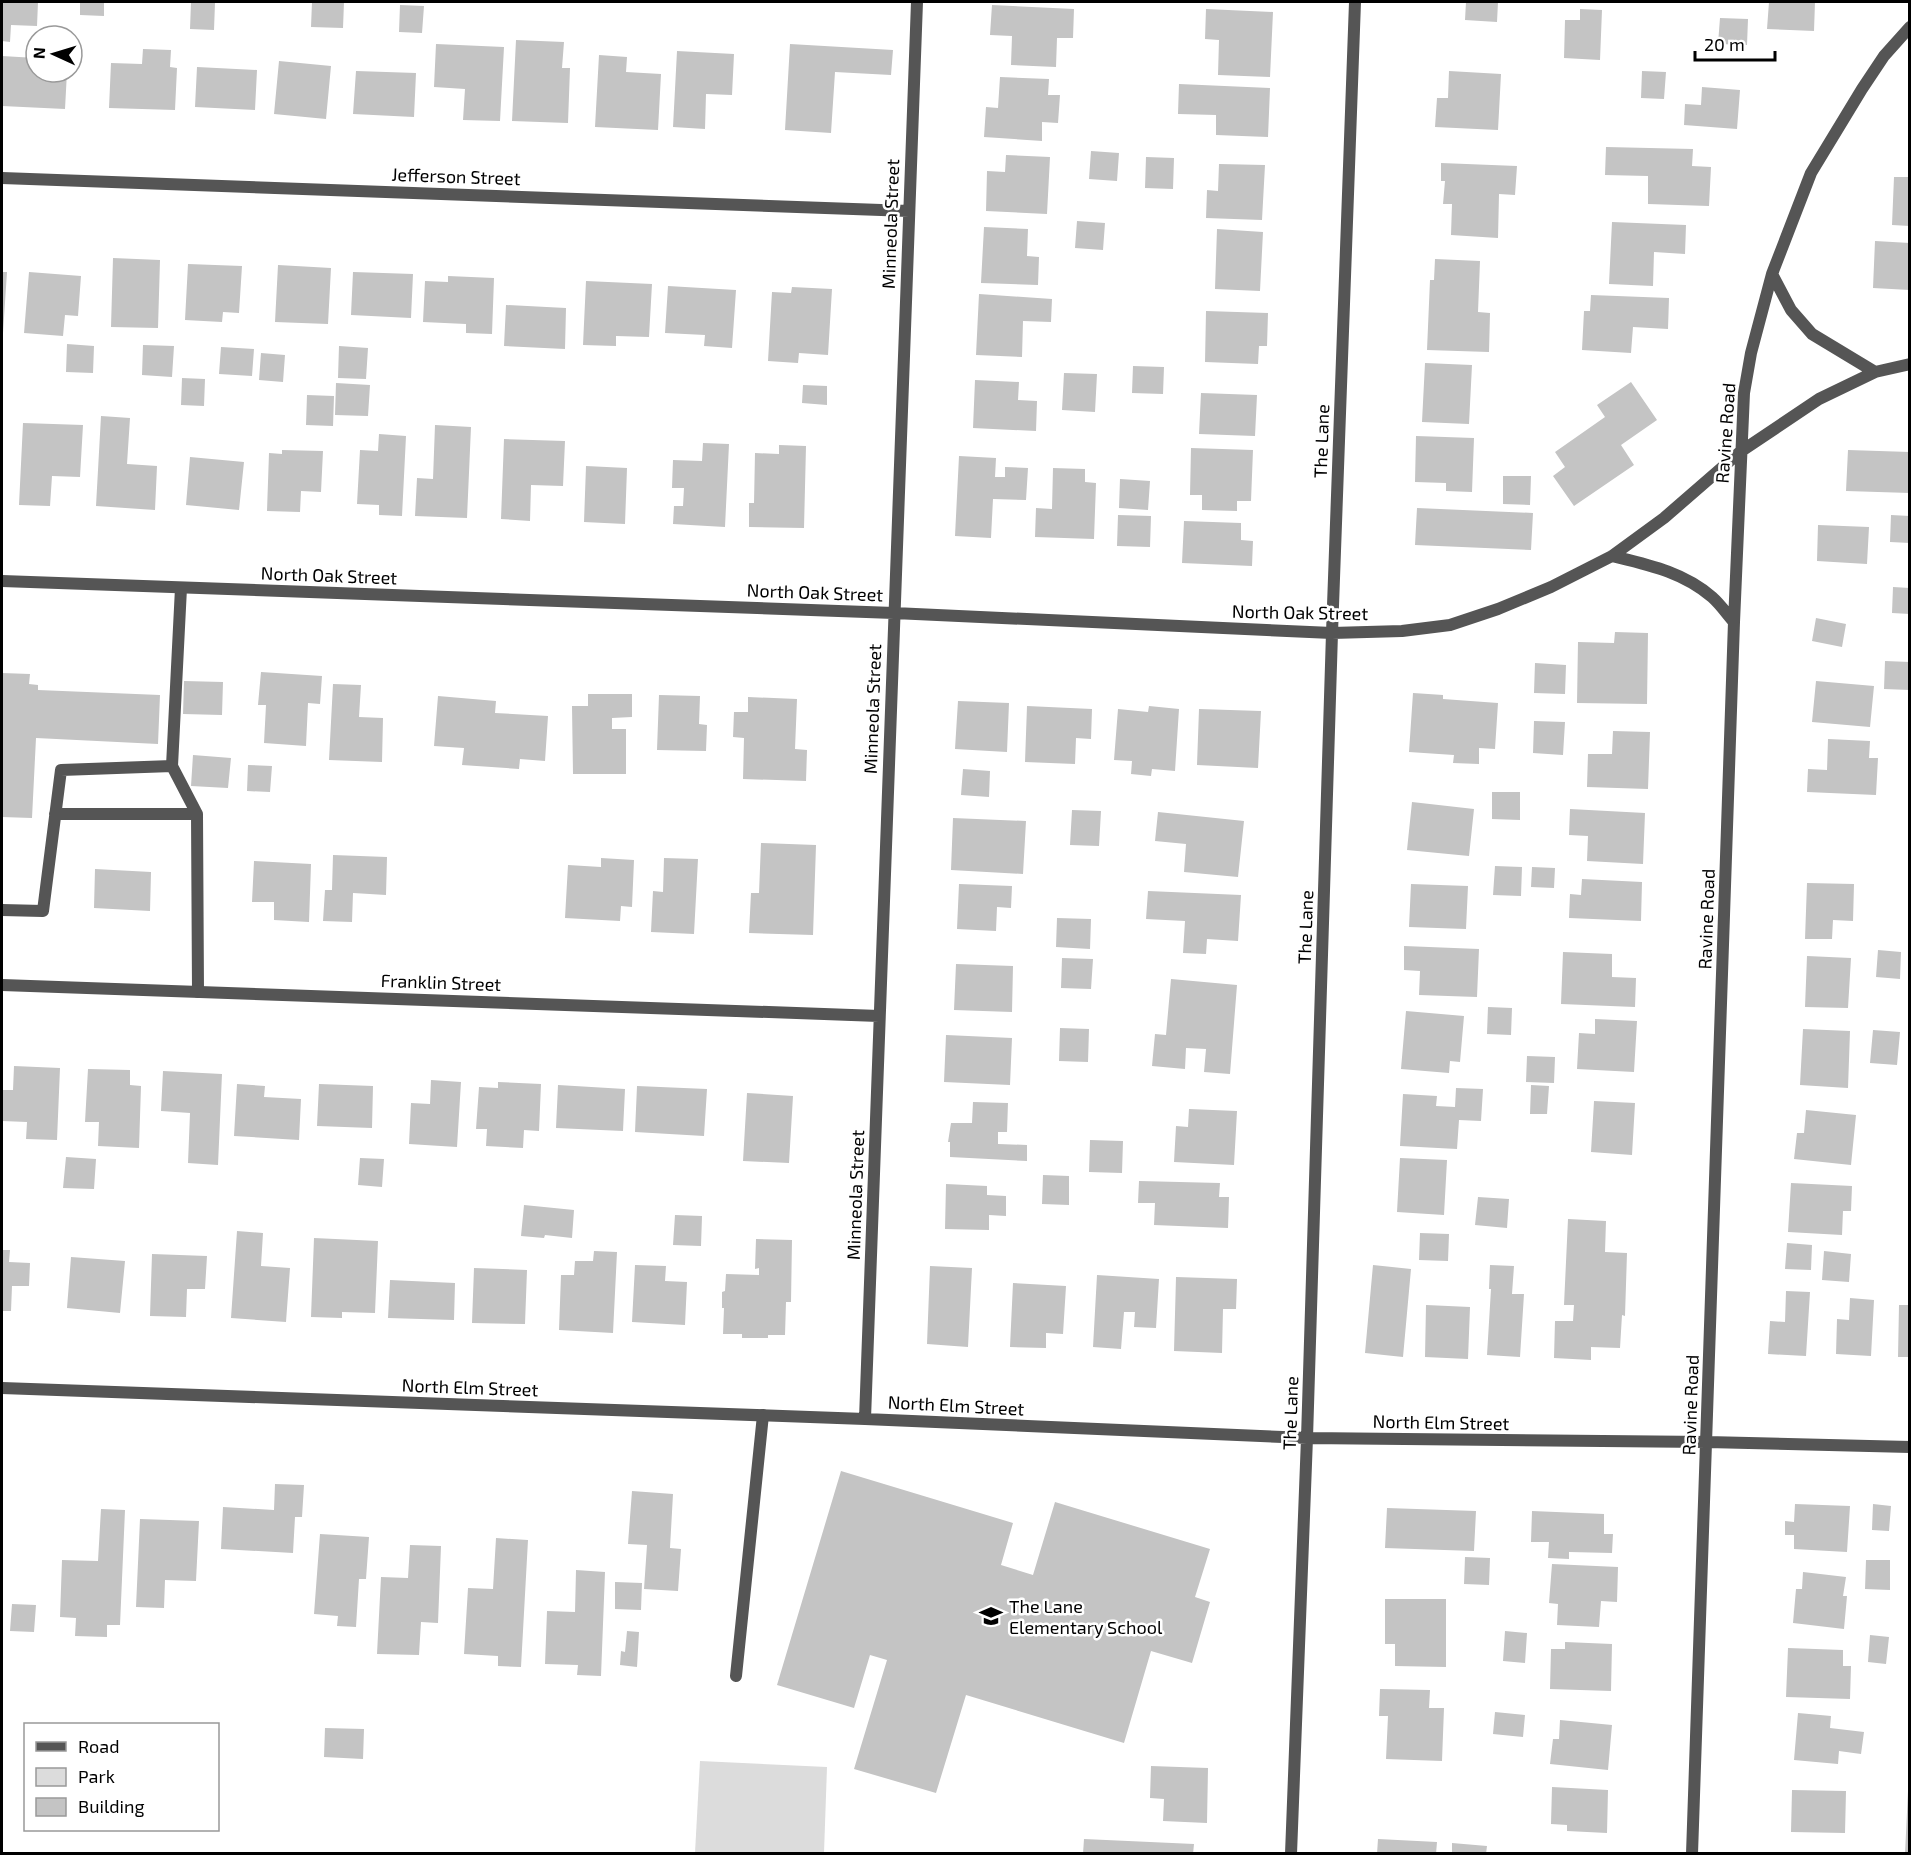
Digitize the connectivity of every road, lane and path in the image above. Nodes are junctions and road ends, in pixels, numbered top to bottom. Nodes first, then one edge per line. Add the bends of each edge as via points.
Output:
1 (917, 2) edge
2 (1355, 2) edge
3 (1910, 27) edge
4 (2, 178) edge
5 (909, 211) junction
6 (1772, 274) junction
7 (1910, 364) edge
8 (1875, 372) junction
9 (1740, 452) junction
10 (1612, 556) junction
11 (2, 582) edge
12 (181, 588) junction
13 (894, 613) junction
14 (1734, 622) junction
15 (1332, 633) junction
16 (172, 766) junction
17 (55, 814) junction
18 (197, 814) junction
19 (2, 910) edge
20 (2, 985) edge
21 (198, 992) junction
22 (879, 1016) junction
23 (2, 1388) edge
24 (763, 1415) junction
25 (865, 1419) junction
26 (1307, 1438) junction
27 (1707, 1442) junction
28 (1910, 1447) edge
29 (736, 1676) dead end
30 (1291, 1854) edge
31 (1692, 1854) edge

1 - 5 street, Minneola Street
2 - 15 street, The Lane
3 - 6 street, Ravine Road via 1884,56 1811,173
4 - 5 street, Jefferson Street
5 - 13 street, Minneola Street
6 - 8 street via 1791,309 1812,334
6 - 9 street, Ravine Road via 1749,363
7 - 8 street, North Oak Street
8 - 9 street, North Oak Street via 1819,399
9 - 10 street, North Oak Street via 1664,518
9 - 14 street, Ravine Road
10 - 14 street via 1663,568 1688,581 1712,597
10 - 15 street, North Oak Street via 1551,587 1449,625 1402,632
11 - 12 street, North Oak Street
12 - 13 street, North Oak Street
12 - 16 street
13 - 15 street, North Oak Street
13 - 22 street, Minneola Street
14 - 27 street, Ravine Road
15 - 26 street, The Lane
16 - 17 street via 61,770
16 - 18 street
17 - 18 street
17 - 19 street via 43,911
18 - 21 street
20 - 21 street, Franklin Street
21 - 22 street, Franklin Street
22 - 25 street, Minneola Street
23 - 24 street, North Elm Street
24 - 25 street, North Elm Street
24 - 29 street
25 - 26 street, North Elm Street
26 - 27 street, North Elm Street
26 - 30 street, The Lane
27 - 28 street, North Elm Street
27 - 31 street, Ravine Road

